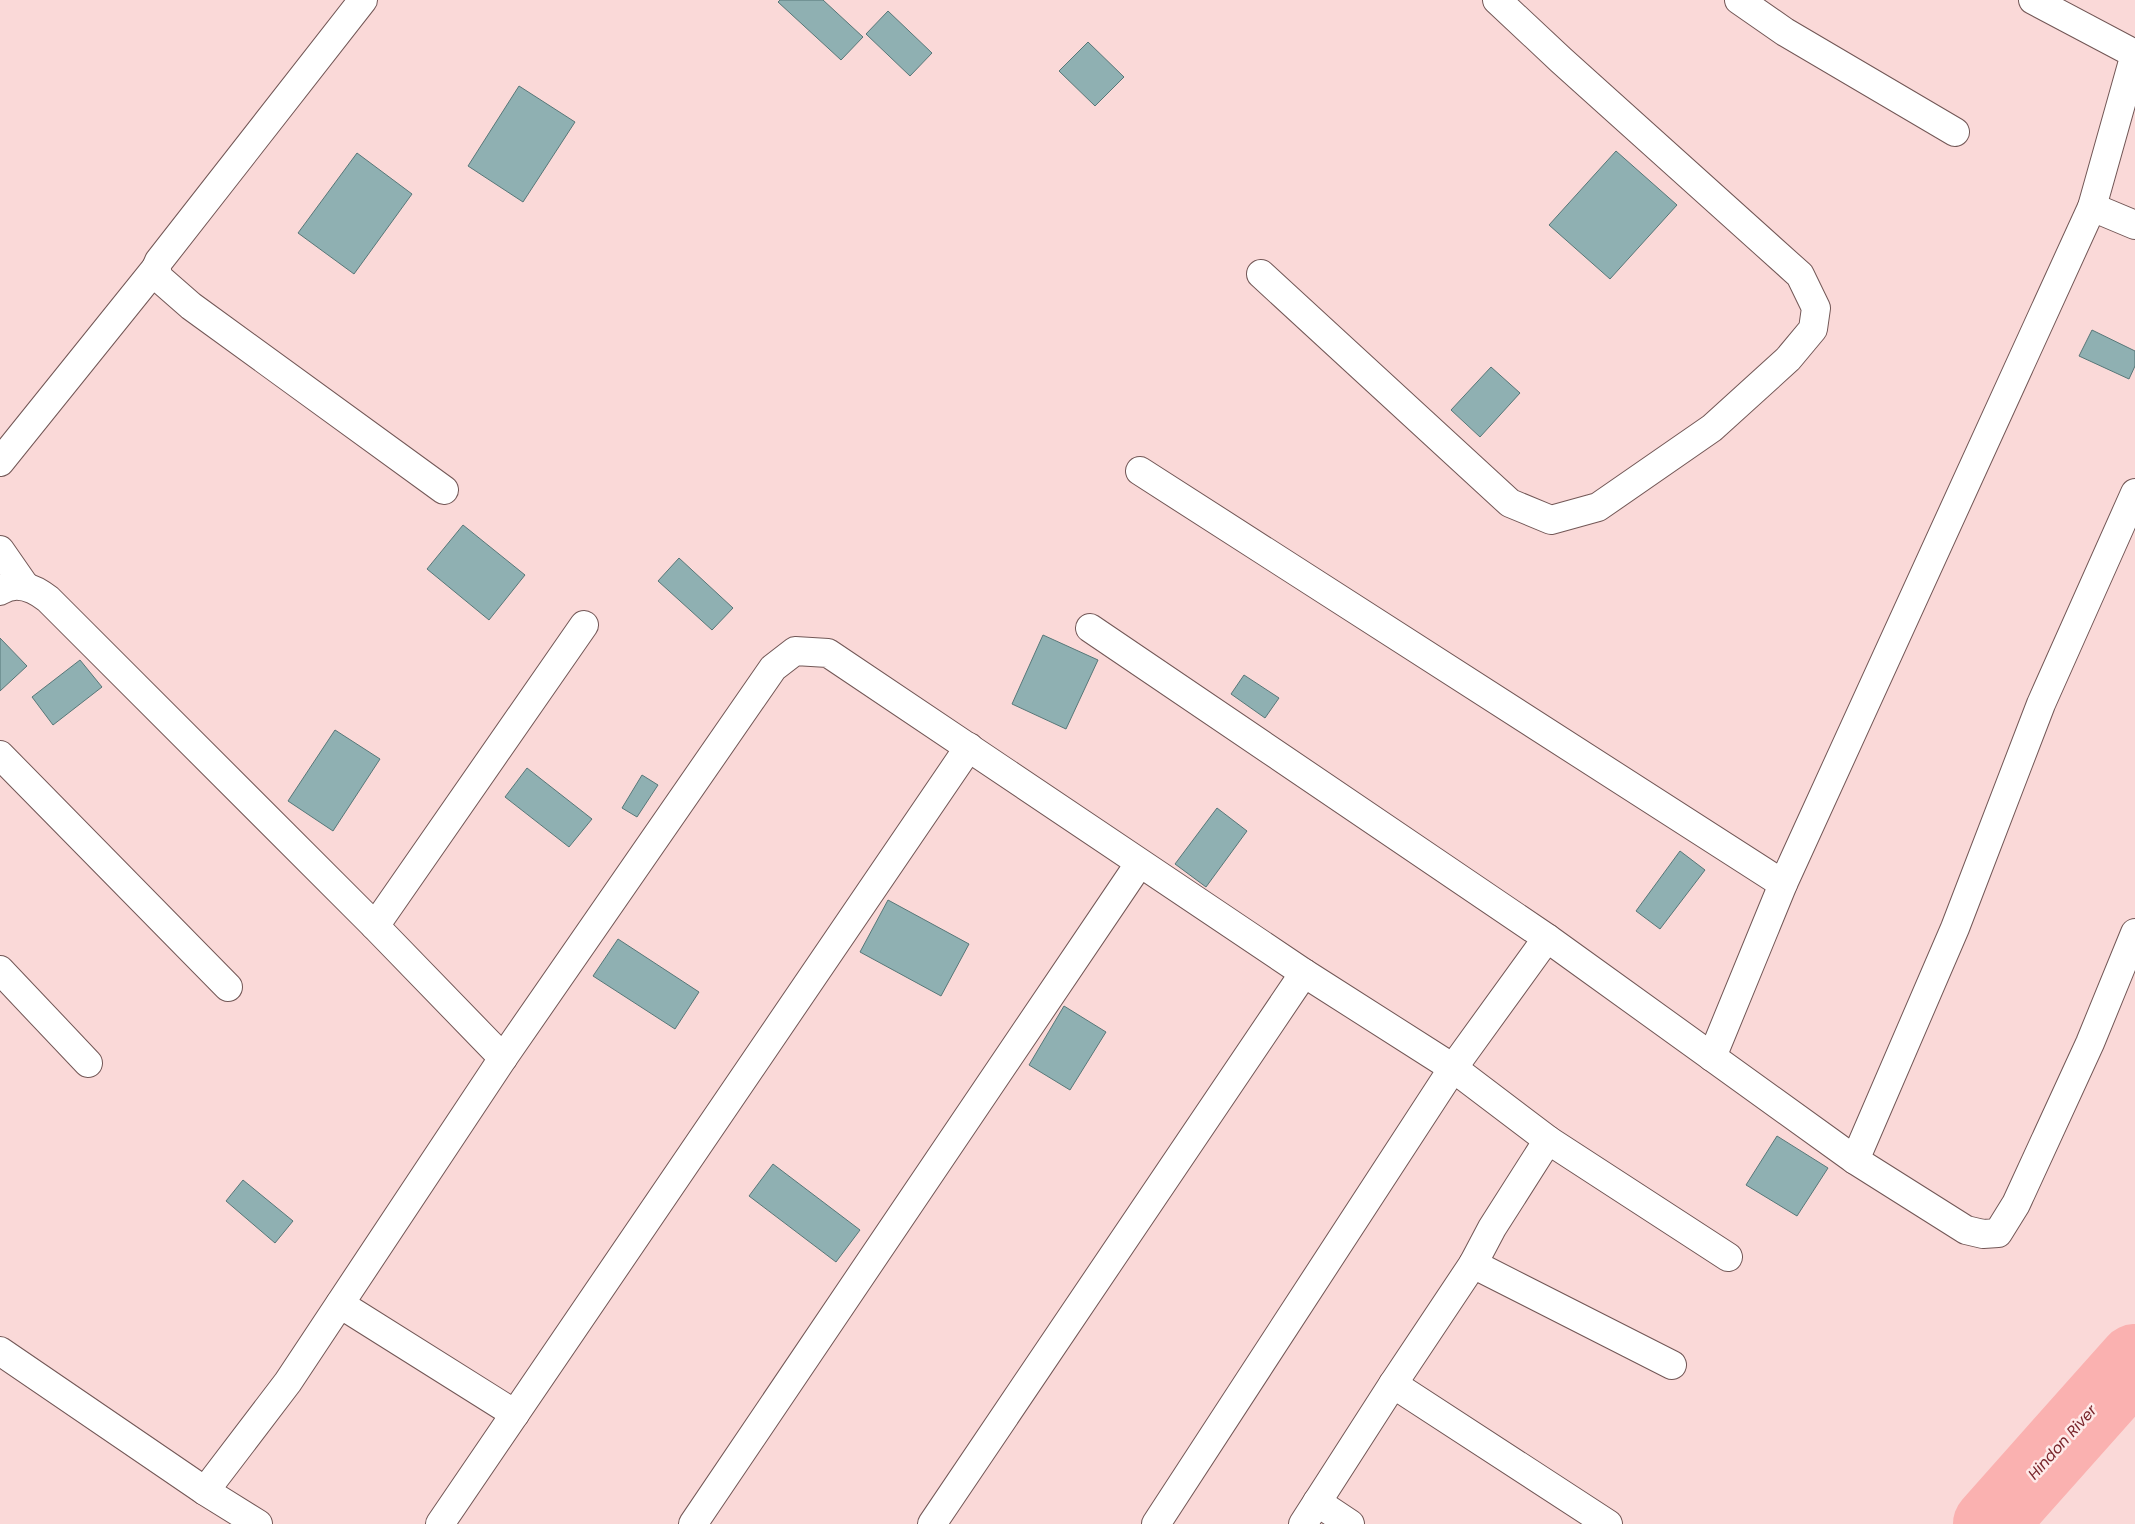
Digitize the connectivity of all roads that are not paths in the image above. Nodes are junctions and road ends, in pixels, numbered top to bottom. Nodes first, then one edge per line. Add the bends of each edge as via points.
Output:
1 (363, 0) edge
2 (1497, 0) edge
3 (1740, 0) edge
4 (2033, 0) edge
5 (2135, 54) edge
6 (1955, 132) dead end
7 (2092, 207) junction
8 (2135, 225) edge
9 (156, 268) junction
10 (1261, 274) dead end
11 (0, 462) edge
12 (1140, 471) dead end
13 (444, 490) dead end
14 (2135, 493) edge
15 (0, 550) edge
16 (13, 588) edge
17 (584, 626) dead end
18 (1090, 628) dead end
19 (970, 747) junction
20 (0, 755) edge
21 (1139, 864) junction
22 (1783, 884) junction
23 (374, 926) junction
24 (2135, 933) edge
25 (1547, 938) junction
26 (0, 970) edge
27 (1304, 974) junction
28 (228, 988) dead end
29 (1712, 1057) junction
30 (503, 1058) junction
31 (88, 1063) dead end
32 (1453, 1068) junction
33 (1548, 1140) junction
34 (1855, 1160) junction
35 (1728, 1257) dead end
36 (1473, 1264) junction
37 (340, 1304) junction
38 (0, 1352) edge
39 (1672, 1365) dead end
40 (1393, 1384) junction
41 (515, 1414) junction
42 (205, 1491) junction
43 (1310, 1513) edge
44 (258, 1524) edge
45 (440, 1524) edge
46 (694, 1524) edge
47 (932, 1524) edge
48 (1156, 1524) edge
49 (1350, 1524) edge
50 (1608, 1524) edge

1 - 9 street
2 - 10 street via 1800,275 1816,308 1813,329 1788,359 1712,428 1598,507 1551,520 1510,503
3 - 6 street via 1784,32
4 - 5 street
5 - 7 street
7 - 8 street
7 - 22 street
9 - 11 street
9 - 13 street via 159,278 191,306
12 - 22 street
14 - 34 street via 2041,704 1955,928
15 - 16 street
16 - 23 street via 39,592 48,599
17 - 23 street
18 - 25 street
19 - 21 street
19 - 30 street via 828,653 795,651 773,668
19 - 41 street
20 - 28 street
21 - 27 street
21 - 46 street
22 - 29 street
23 - 30 street
24 - 34 street via 2090,1044 2016,1204 1998,1233 1966,1230
25 - 29 street
25 - 32 street
26 - 31 street
27 - 32 street
27 - 47 street
29 - 34 street
30 - 37 street
32 - 33 street
32 - 48 street
33 - 35 street
33 - 36 street
36 - 39 street
36 - 40 street
37 - 41 street
37 - 42 street via 288,1382
38 - 42 street
40 - 43 street
40 - 50 street
41 - 45 street
42 - 44 street
43 - 49 street

